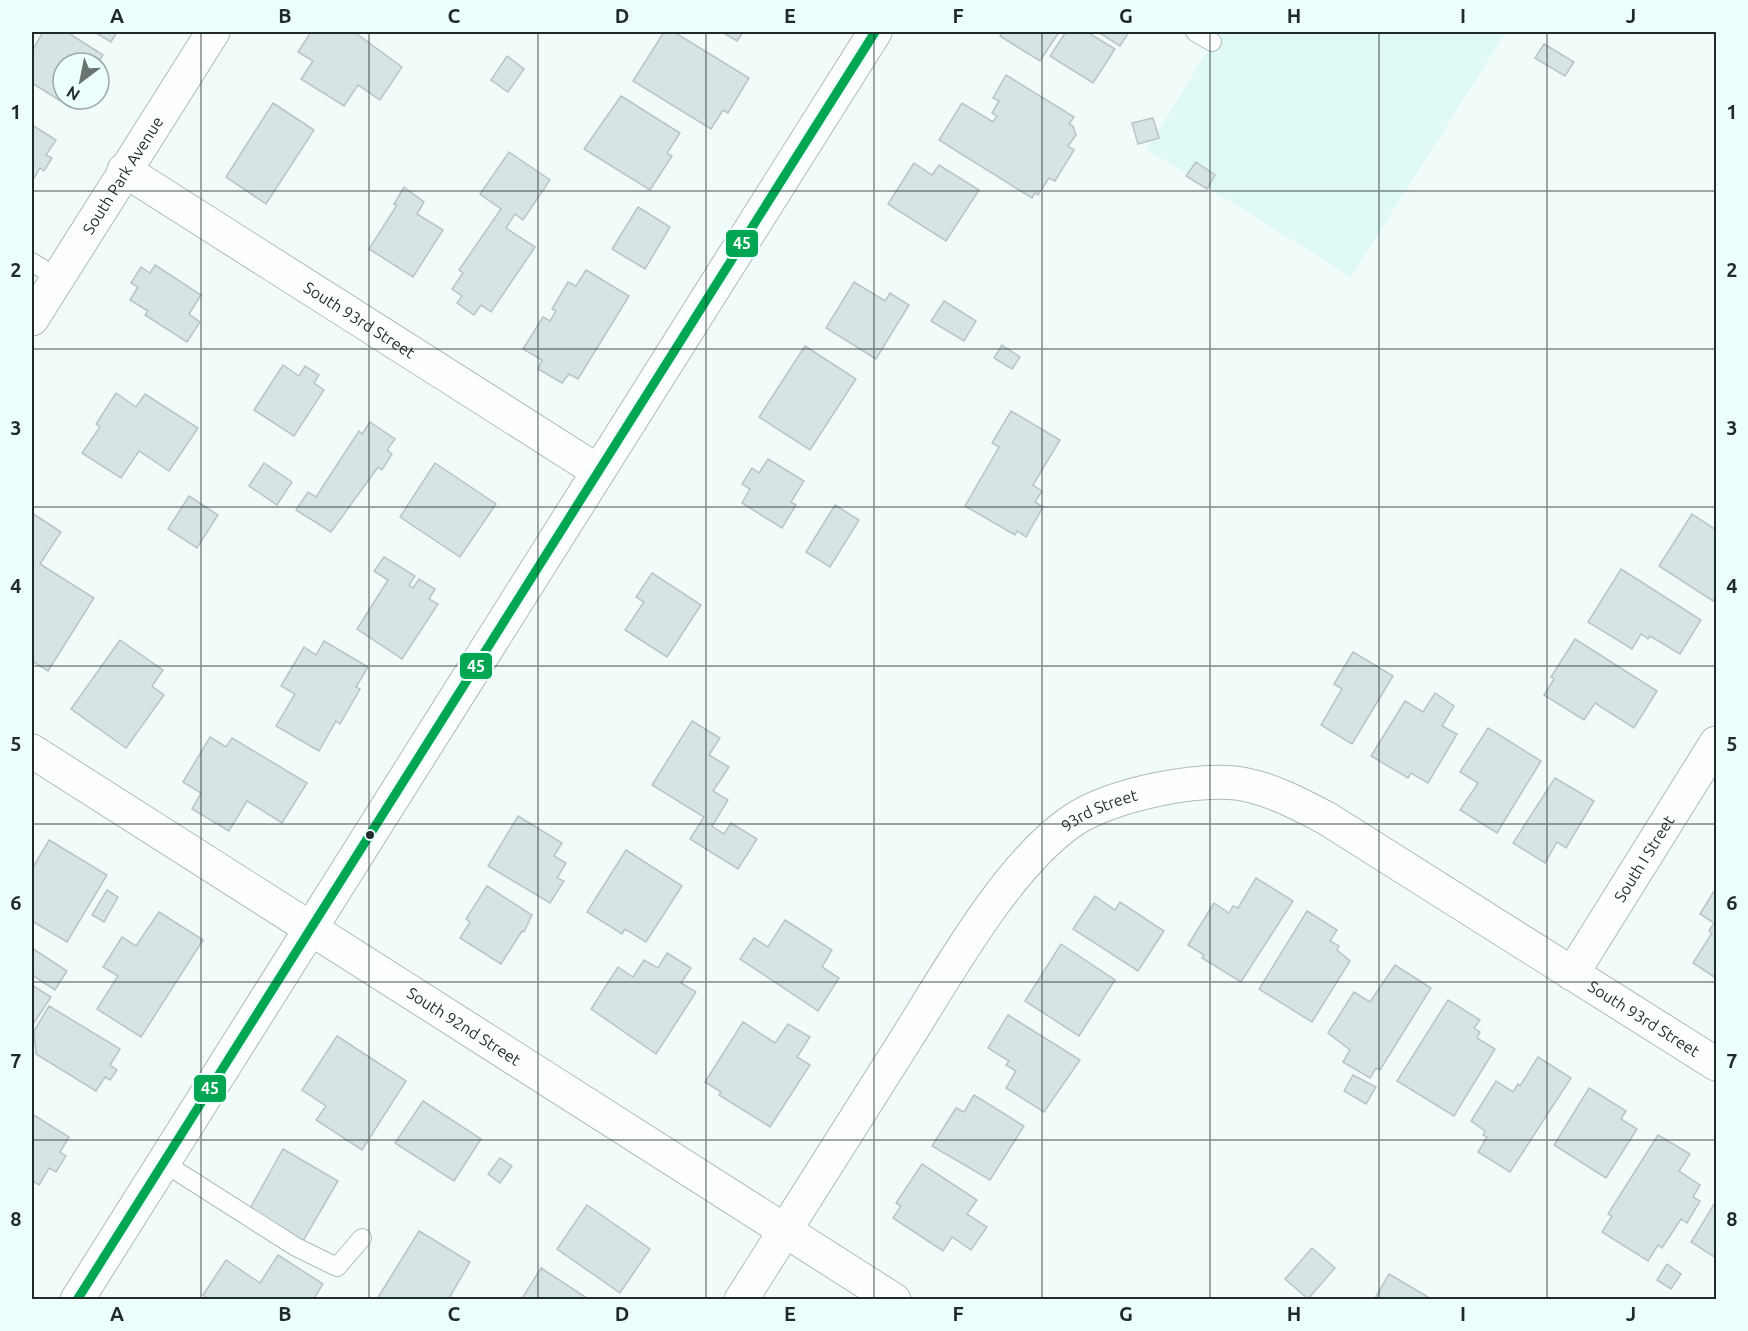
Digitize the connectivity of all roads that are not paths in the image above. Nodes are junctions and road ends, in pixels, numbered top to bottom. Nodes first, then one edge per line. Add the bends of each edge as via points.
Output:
1 (213, 32) edge
2 (875, 32) edge
3 (1195, 32) edge
4 (1212, 42) dead end
5 (124, 170) junction
6 (44, 270) edge
7 (32, 319) edge
8 (596, 470) junction
9 (1716, 742) edge
10 (32, 752) edge
11 (312, 929) junction
12 (1572, 974) junction
13 (1716, 1064) edge
14 (164, 1163) junction
15 (786, 1230) junction
16 (362, 1238) dead end
17 (78, 1299) edge
18 (741, 1299) edge
19 (894, 1299) edge

1 - 5 street, South Park Avenue
2 - 8 street
3 - 4 lane
5 - 6 street, South Park Avenue
5 - 8 street, South 93rd Street
6 - 7 street, South Park Avenue
8 - 11 street
9 - 12 street, South I Street
10 - 11 street, South 92nd Street
11 - 14 street
11 - 15 street, South 92nd Street
12 - 13 street, South 93rd Street
12 - 15 street, 93rd Street via 1326,818 1285,797 1245,784 1194,784 1108,803 1073,820 1041,846 1007,886 941,983
14 - 16 lane via 296,1247 337,1267
14 - 17 street
15 - 18 street, 93rd Street
15 - 19 street, South 92nd Street

